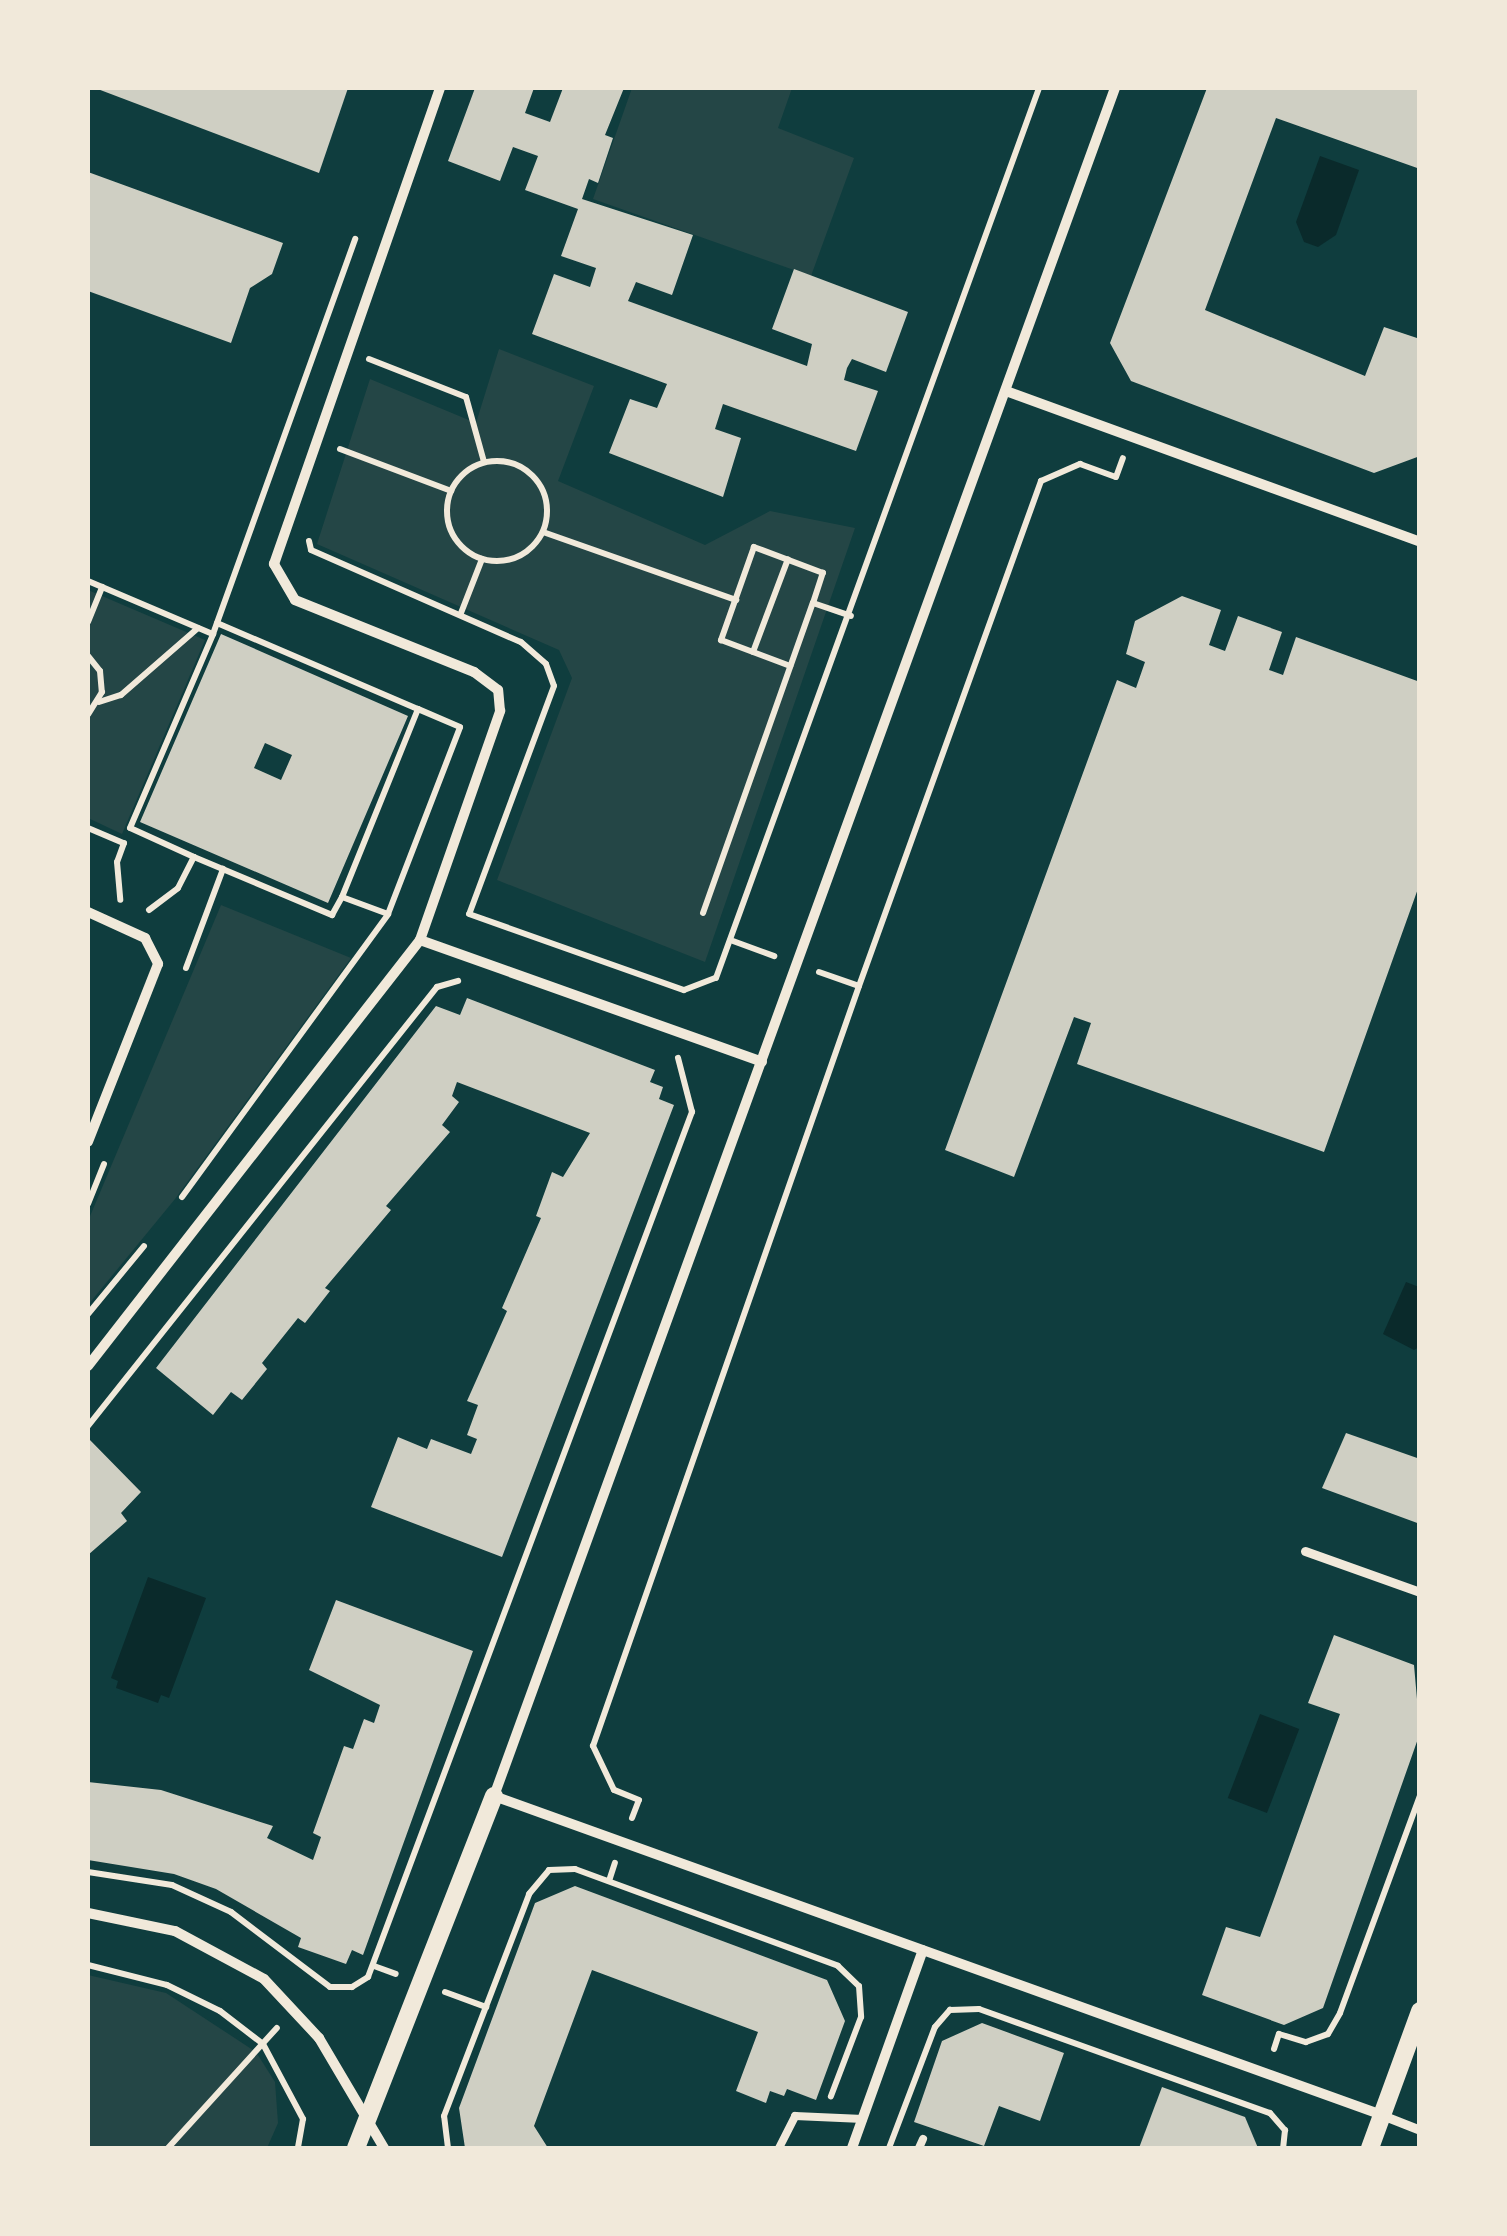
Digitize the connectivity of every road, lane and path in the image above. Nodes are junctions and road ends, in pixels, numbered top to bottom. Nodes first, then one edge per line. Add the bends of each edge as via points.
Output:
1 (440, 88) edge
2 (1039, 88) edge
3 (1116, 88) edge
4 (359, 230) dead end
5 (375, 340) dead end
6 (368, 359) junction
7 (362, 377) dead end
8 (1006, 391) junction
9 (343, 430) dead end
10 (1130, 436) junction
11 (336, 448) junction
12 (484, 462) junction
13 (330, 465) dead end
14 (451, 491) junction
15 (307, 532) dead end
16 (543, 532) junction
17 (1420, 542) edge
18 (482, 559) junction
19 (788, 559) junction
20 (88, 581) edge
21 (102, 588) junction
22 (736, 600) junction
23 (813, 602) junction
24 (461, 614) junction
25 (851, 616) junction
26 (88, 622) edge
27 (217, 623) junction
28 (198, 628) junction
29 (213, 634) junction
30 (753, 652) junction
31 (88, 656) edge
32 (790, 666) junction
33 (99, 702) junction
34 (418, 709) junction
35 (88, 714) edge
36 (88, 828) edge
37 (130, 828) junction
38 (124, 843) junction
39 (194, 857) junction
40 (342, 896) junction
41 (88, 912) edge
42 (388, 914) junction
43 (702, 914) dead end
44 (420, 940) junction
45 (467, 978) dead end
46 (674, 1050) dead end
47 (762, 1062) junction
48 (88, 1142) edge
49 (178, 1202) dead end
50 (154, 1232) dead end
51 (88, 1314) edge
52 (88, 1366) edge
53 (88, 1426) edge
54 (1304, 1551) dead end
55 (1420, 1592) edge
56 (1420, 1795) edge
57 (494, 1796) junction
58 (623, 1842) junction
59 (88, 1872) edge
60 (88, 1913) edge
61 (924, 1950) junction
62 (88, 1965) edge
63 (320, 1978) junction
64 (294, 2008) junction
65 (1420, 2012) edge
66 (263, 2044) junction
67 (1265, 2073) junction
68 (824, 2113) junction
69 (1382, 2115) junction
70 (367, 2119) junction
71 (863, 2119) junction
72 (1420, 2130) edge
73 (168, 2148) edge
74 (298, 2148) edge
75 (356, 2148) edge
76 (384, 2148) edge
77 (448, 2148) edge
78 (779, 2148) edge
79 (852, 2148) edge
80 (889, 2148) edge
81 (1283, 2148) edge
82 (1370, 2148) edge

1 - 44 street via 274,564 296,600 474,672 498,690 500,711
2 - 25 path
3 - 8 street
4 - 27 path
5 - 6 path
6 - 7 path
6 - 12 path via 466,396
8 - 10 street
8 - 47 street
9 - 11 path
10 - 17 street
10 - 58 path via 1116,476 1080,464 1042,481 1008,574 593,1746 614,1790 639,1800
11 - 13 path
11 - 14 path
12 - 14 path
12 - 16 path via 517,465 532,474 546,498
14 - 18 path via 451,530
15 - 24 path via 311,550
16 - 18 path via 521,555
16 - 22 path
18 - 24 path
19 - 22 path via 754,547
19 - 23 path via 823,572
19 - 30 path
20 - 21 path
21 - 26 path
21 - 28 path
22 - 30 path via 721,640
23 - 25 path
23 - 32 path
24 - 25 path via 521,642 546,664 554,686 469,914 684,990 716,978
27 - 29 path
27 - 34 path
28 - 29 path
28 - 33 path via 121,695
29 - 37 path
30 - 32 path
31 - 33 path via 102,681
32 - 43 path
33 - 35 path
34 - 40 path
34 - 42 path via 460,727
36 - 38 path
37 - 38 path
37 - 39 path
38 - 39 path via 116,883 119,898 132,909 162,904
39 - 40 path via 332,915
40 - 42 path
41 - 48 street via 146,938 158,964
42 - 49 path
44 - 47 street
44 - 52 street
45 - 53 path via 437,986
46 - 63 path via 692,1112 520,1584 368,1977 352,1987
47 - 57 street
50 - 51 path
54 - 55 street
56 - 67 path via 1340,2013 1328,2034 1306,2042 1278,2034
57 - 58 street
57 - 70 street
58 - 61 street
59 - 63 path via 187,1892 274,1938
60 - 64 street via 175,1931 264,1979
61 - 67 street
61 - 71 street
62 - 66 path via 168,1985 220,2010
63 - 64 path
64 - 66 path
64 - 70 street
65 - 69 street
66 - 73 path
66 - 74 path via 290,2083 303,2119
67 - 69 street
68 - 71 lane
68 - 77 path via 861,2017 860,1986 838,1966 576,1868 549,1870 529,1894 444,2116
68 - 78 lane via 795,2116
69 - 72 street
69 - 82 street
70 - 75 street
70 - 76 street
71 - 79 street
80 - 81 path via 935,2027 950,2010 979,2009 1270,2113 1285,2130

